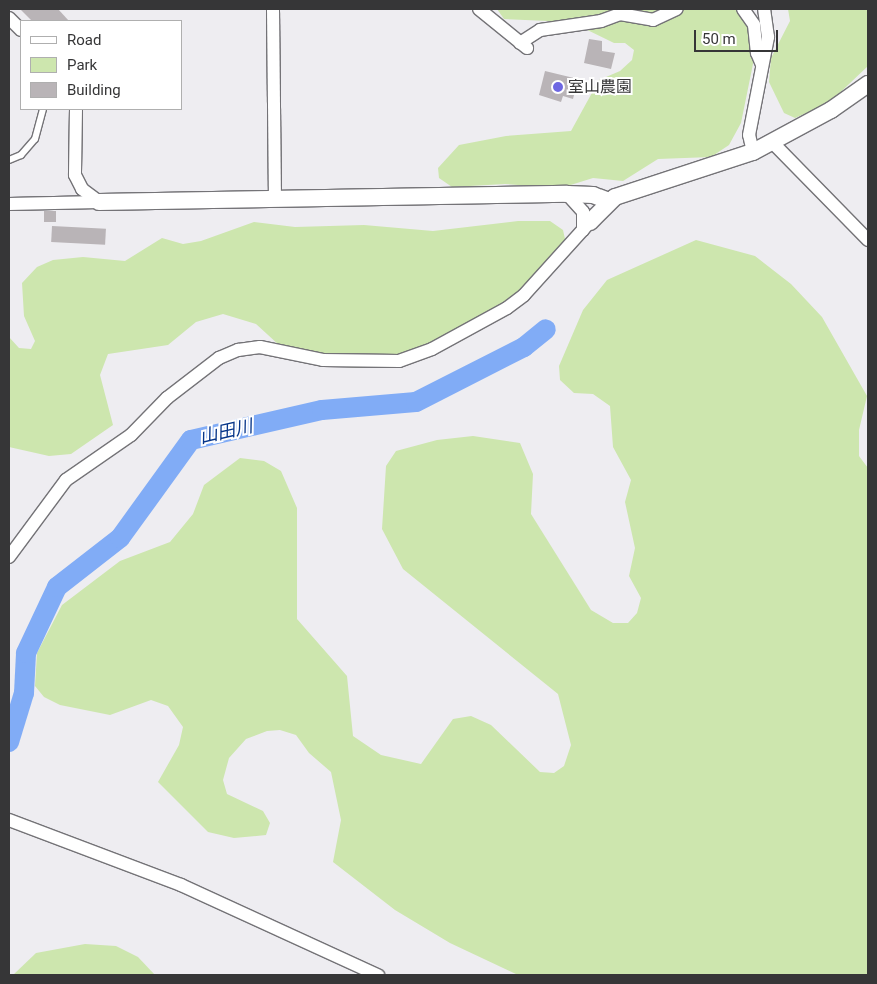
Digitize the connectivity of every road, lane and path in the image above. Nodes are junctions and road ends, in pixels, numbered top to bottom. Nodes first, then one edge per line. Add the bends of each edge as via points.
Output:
1 (273, 9) edge
2 (479, 9) edge
3 (677, 9) edge
4 (743, 9) edge
5 (764, 9) edge
6 (9, 18) edge
7 (20, 29) edge
8 (763, 67) junction
9 (868, 84) edge
10 (43, 110) edge
11 (76, 110) edge
12 (773, 143) junction
13 (754, 152) junction
14 (9, 160) edge
15 (567, 194) junction
16 (276, 198) junction
17 (609, 201) junction
18 (99, 202) junction
19 (9, 204) edge
20 (587, 226) junction
21 (868, 240) edge
22 (9, 557) edge
23 (9, 820) edge
24 (378, 975) edge

1 - 16 street
2 - 3 street via 524,46 540,30 620,14 653,20
4 - 8 street via 754,26 757,53
5 - 8 street via 768,37
6 - 7 street
8 - 13 street via 749,135
9 - 12 street
10 - 14 lane via 35,139 21,155
11 - 18 street via 75,175 82,189
12 - 13 street
12 - 21 street
13 - 17 street
15 - 16 street
15 - 17 street via 593,195
15 - 20 street via 583,212
16 - 18 street
17 - 20 street
18 - 19 street
20 - 22 street via 524,295 432,349 399,362 323,360 260,347 238,350 219,358 167,398 131,435 66,480
23 - 24 street via 181,884

